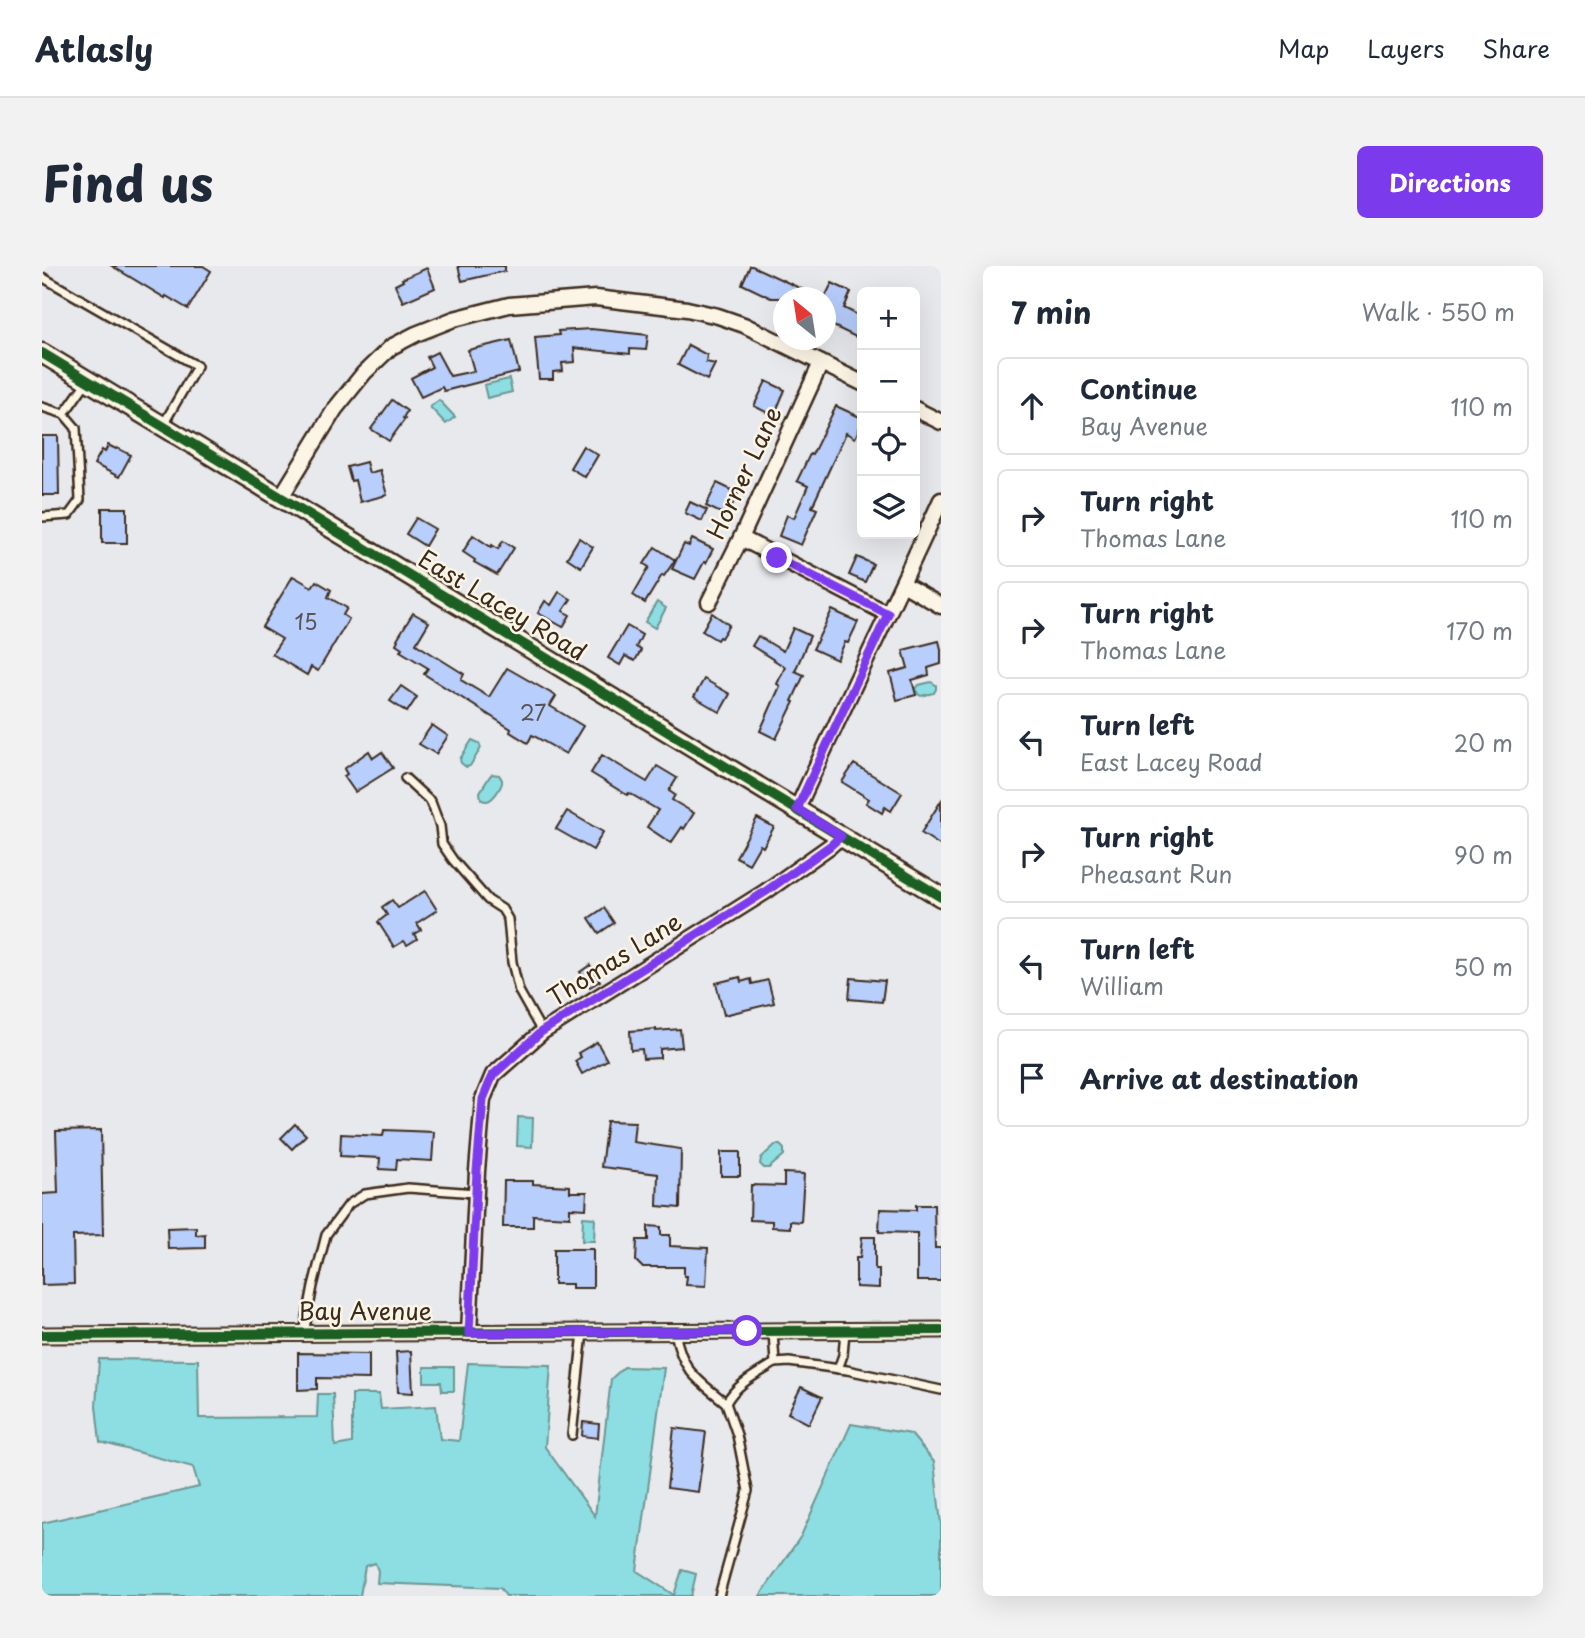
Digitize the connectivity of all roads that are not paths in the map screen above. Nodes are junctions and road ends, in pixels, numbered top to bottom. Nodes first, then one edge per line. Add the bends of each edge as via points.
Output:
1 (42, 277) edge
2 (42, 352) edge
3 (821, 363) junction
4 (88, 380) junction
5 (857, 381) edge
6 (42, 407) edge
7 (920, 412) edge
8 (64, 414) junction
9 (941, 422) edge
10 (163, 425) junction
11 (281, 497) junction
12 (941, 500) edge
13 (42, 517) edge
14 (741, 538) junction
15 (903, 584) junction
16 (709, 602) dead end
17 (941, 607) edge
18 (888, 614) junction
19 (405, 778) dead end
20 (797, 809) junction
21 (841, 836) junction
22 (941, 897) edge
23 (541, 1032) junction
24 (476, 1193) junction
25 (941, 1330) edge
26 (675, 1331) junction
27 (774, 1331) junction
28 (845, 1331) junction
29 (583, 1332) junction
30 (304, 1333) junction
31 (469, 1333) junction
32 (42, 1335) edge
33 (775, 1363) junction
34 (838, 1369) junction
35 (941, 1390) edge
36 (726, 1403) junction
37 (572, 1435) dead end
38 (719, 1596) edge

1 - 10 lane via 197,366
2 - 4 street, East Lacey Road
3 - 5 street
3 - 11 street via 744,325 687,309 597,298 509,305 454,319 391,347 335,410
3 - 14 street, Horner Lane
4 - 8 lane
4 - 10 street, East Lacey Road
6 - 8 lane
7 - 9 street
8 - 13 lane via 76,428 80,500 69,515
10 - 11 street, East Lacey Road
11 - 20 street, East Lacey Road
12 - 15 street
14 - 16 street, Horner Lane
14 - 18 street
15 - 17 street
15 - 18 street
18 - 20 street
19 - 23 lane via 431,803 442,844 453,860 508,919 519,991
20 - 21 street, East Lacey Road
21 - 22 street, East Lacey Road
21 - 23 street, Thomas Lane via 765,892
23 - 24 street, Thomas Lane via 493,1075 483,1099
24 - 30 lane via 408,1188 365,1194 349,1204 326,1235
24 - 31 street, Thomas Lane
25 - 28 street, Bay Avenue
26 - 27 street, Bay Avenue
26 - 29 street, Bay Avenue
26 - 36 lane via 689,1372
27 - 28 street, Bay Avenue
27 - 33 lane
28 - 34 lane
29 - 31 street, Bay Avenue
29 - 37 lane
30 - 31 street, Bay Avenue
30 - 32 street, Bay Avenue
33 - 34 lane
33 - 36 lane via 750,1378
34 - 35 lane
36 - 38 lane via 747,1491

